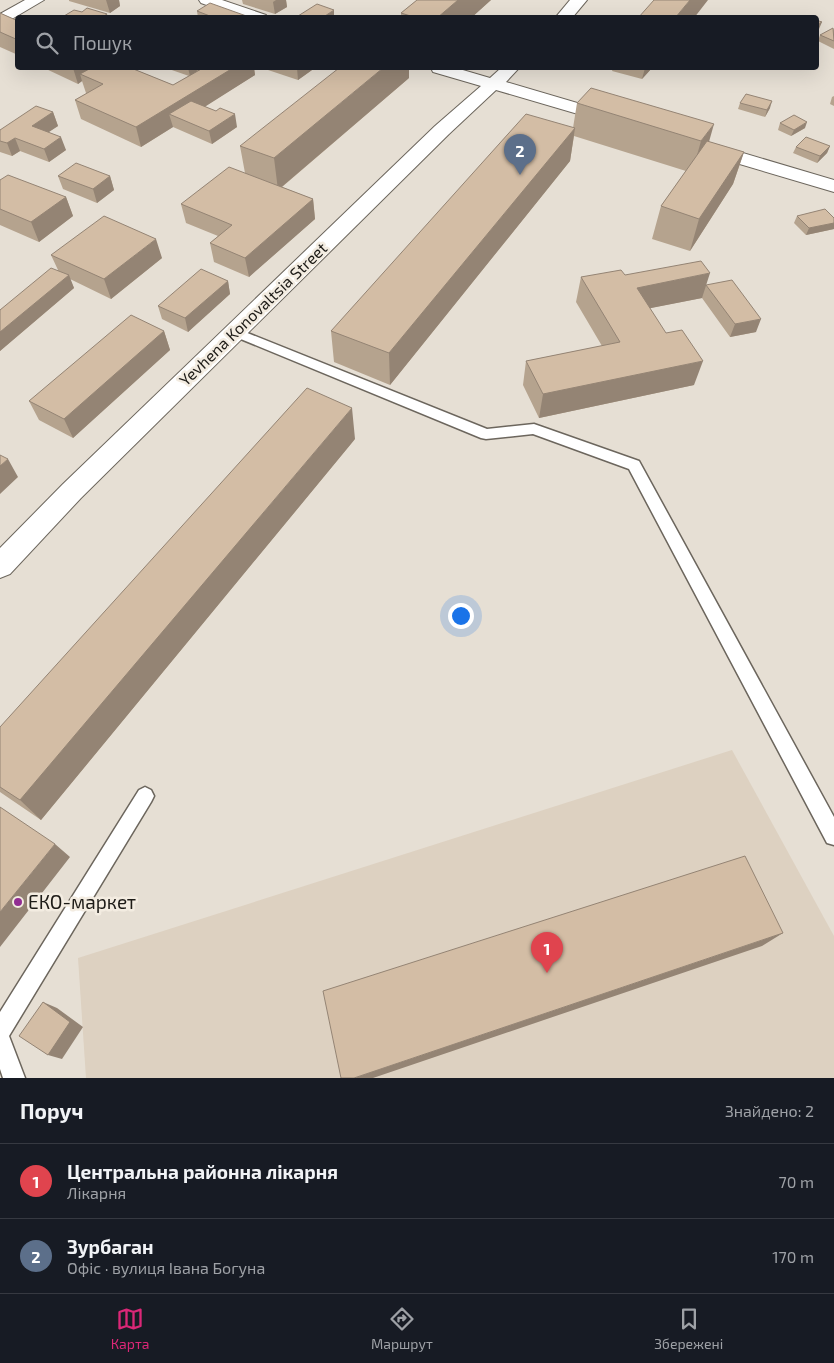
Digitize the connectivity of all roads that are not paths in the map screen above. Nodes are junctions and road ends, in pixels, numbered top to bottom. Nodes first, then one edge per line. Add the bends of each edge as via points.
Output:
1 (36, 0) edge
2 (207, 0) edge
3 (579, 0) edge
4 (251, 15) edge
5 (565, 15) edge
6 (0, 21) edge
7 (447, 70) edge
8 (509, 70) edge
9 (493, 84) junction
10 (626, 124) edge
11 (692, 144) edge
12 (834, 186) edge
13 (235, 332) junction
14 (0, 566) edge
15 (145, 796) dead end
16 (834, 836) edge
17 (0, 1031) edge
18 (0, 1041) edge
19 (14, 1078) edge

1 - 6 street
2 - 4 street
3 - 5 street
7 - 9 street
8 - 9 street, Yevhena Konovaltsia Street
9 - 10 street
9 - 13 street, Yevhena Konovaltsia Street
11 - 12 street
13 - 14 street, Yevhena Konovaltsia Street
13 - 16 lane via 486,434 534,429 634,465
15 - 17 lane
18 - 19 lane

